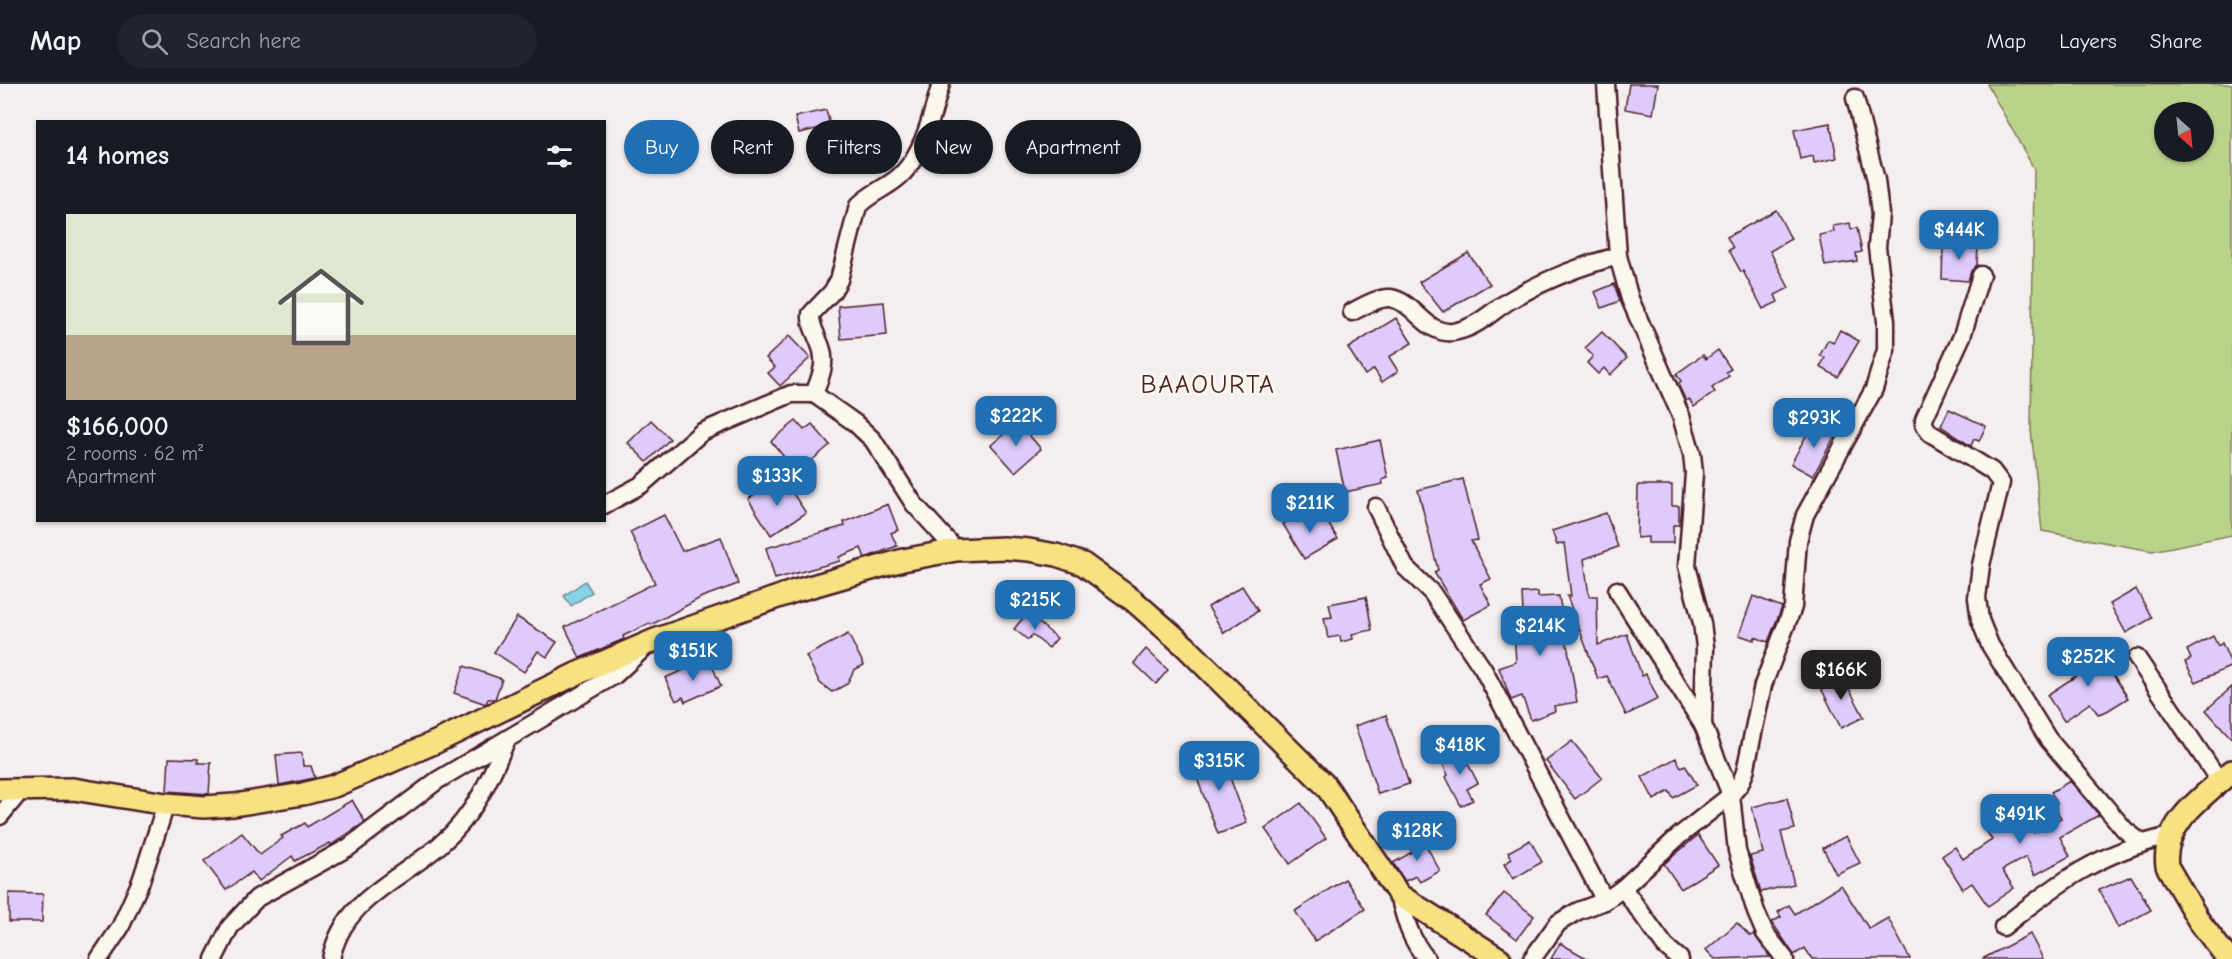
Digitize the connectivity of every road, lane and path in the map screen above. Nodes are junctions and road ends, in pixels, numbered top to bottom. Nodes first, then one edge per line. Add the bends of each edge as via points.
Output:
1 (941, 84) edge
2 (1606, 84) edge
3 (1855, 98) dead end
4 (1618, 256) junction
5 (1981, 275) dead end
6 (1352, 312) dead end
7 (814, 394) junction
8 (606, 504) edge
9 (1376, 507) dead end
10 (956, 550) junction
11 (1617, 590) dead end
12 (655, 639) junction
13 (2137, 658) dead end
14 (1703, 725) junction
15 (507, 739) junction
16 (2226, 776) edge
17 (23, 788) junction
18 (0, 790) edge
19 (1731, 795) junction
20 (166, 804) junction
21 (0, 816) edge
22 (2170, 836) junction
23 (2142, 843) junction
24 (1623, 888) junction
25 (1399, 895) junction
26 (1605, 901) junction
27 (2002, 927) dead end
28 (1782, 958) edge
29 (99, 959) edge
30 (214, 959) edge
31 (332, 959) edge
32 (1427, 959) edge
33 (1500, 959) edge
34 (1532, 959) edge
35 (1680, 959) edge
36 (2228, 959) edge

1 - 7 street via 912,162 858,206 839,280 811,314 824,365
2 - 4 street
3 - 19 street via 1876,180 1886,350 1874,389 1805,515 1798,541 1793,607 1762,686 1745,772
4 - 6 street via 1544,281 1509,300 1473,327 1461,330 1437,330 1390,298
4 - 14 street via 1633,308 1681,416 1692,454 1687,566 1705,647
5 - 23 street via 1962,336 1924,426 1930,434 1992,471 2001,483 1977,598 1990,645 2048,739 2125,830
7 - 8 street via 791,394 702,432 634,490
7 - 10 street via 873,440 914,504
9 - 26 street via 1405,567 1432,593 1483,669
10 - 12 main road via 843,576
10 - 25 main road via 1004,548 1056,555 1083,564 1134,601 1326,786
11 - 14 street
12 - 15 street via 615,675
12 - 20 main road via 334,786 303,795 234,805
13 - 16 street
14 - 19 street
15 - 30 street via 438,780 349,847 257,898 230,927
15 - 31 street via 489,782 465,819 442,843 363,900 351,916
16 - 22 main road via 2193,806
17 - 18 main road
17 - 20 main road via 73,789
17 - 21 street
19 - 24 street
19 - 28 street via 1734,833 1746,883 1765,933
20 - 29 street via 141,881 120,928
22 - 23 street
22 - 36 main road via 2167,866 2199,921
23 - 27 street via 2081,869
24 - 26 street
24 - 35 street via 1665,946
25 - 32 street via 1407,926
25 - 33 main road
26 - 34 street via 1558,923

